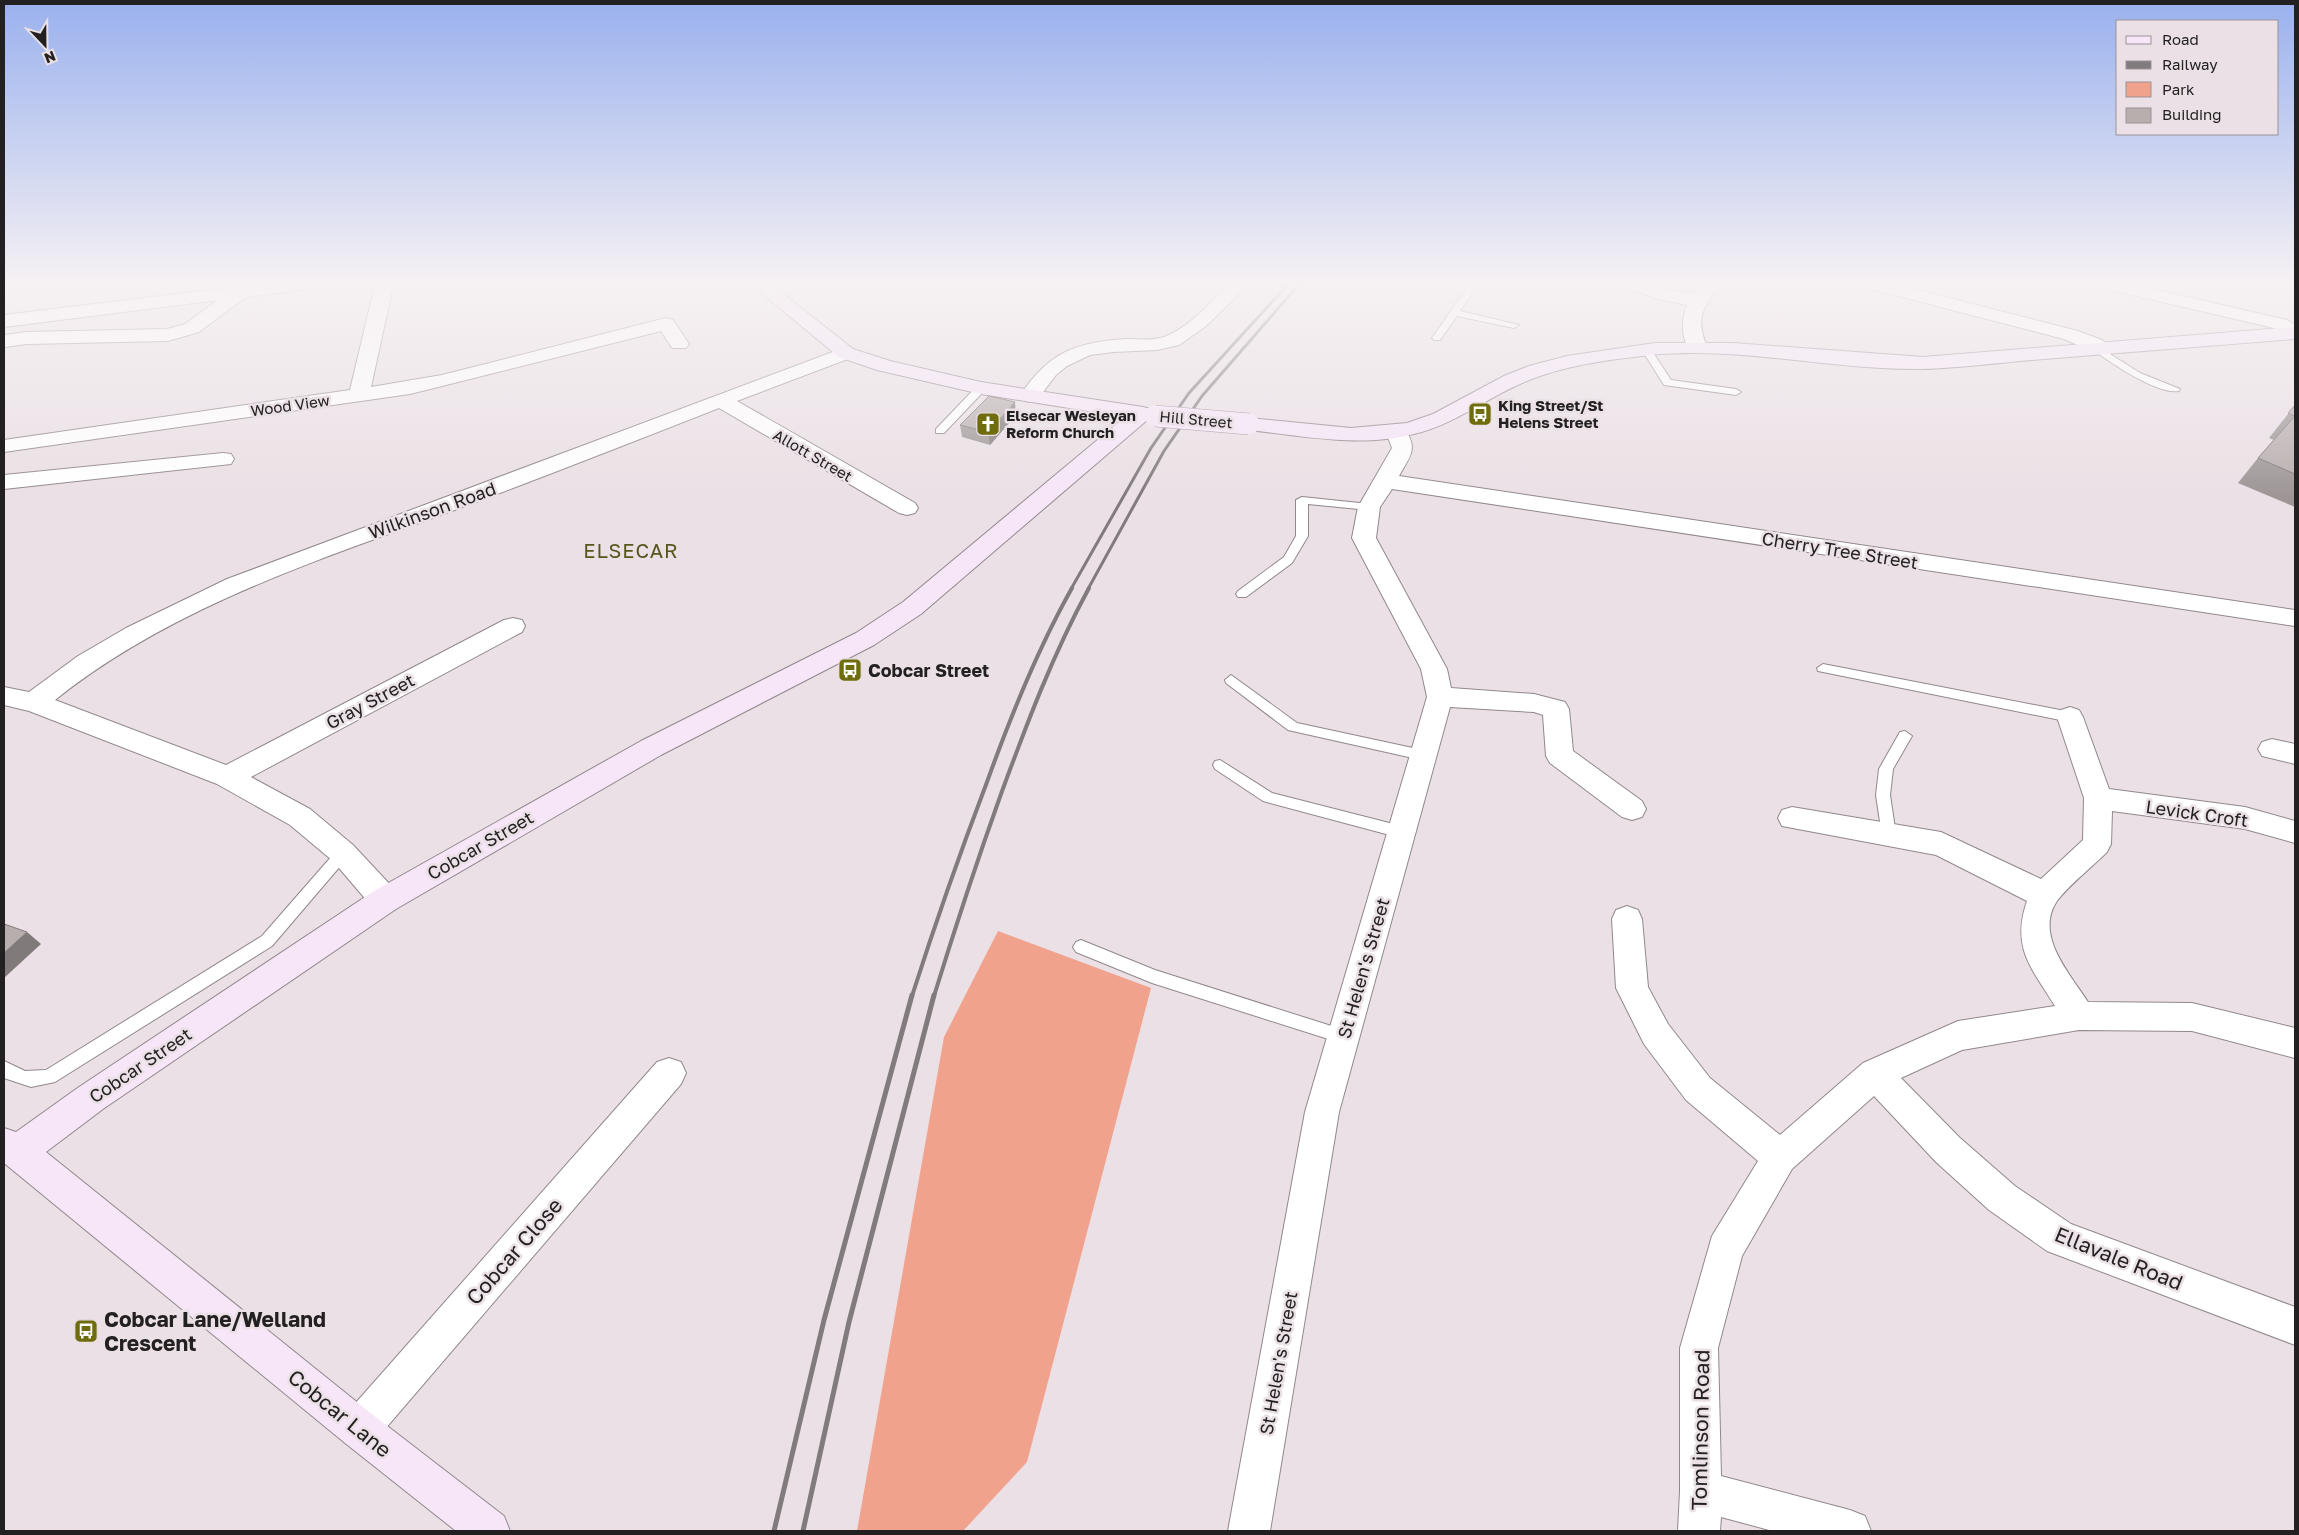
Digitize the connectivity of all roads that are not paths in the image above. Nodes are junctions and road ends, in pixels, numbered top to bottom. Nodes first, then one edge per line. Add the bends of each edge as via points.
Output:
1 (369, 353) edge
2 (554, 353) edge
3 (846, 353) joint
4 (1083, 353) edge
5 (1630, 353) edge
6 (1649, 353) edge
7 (1749, 353) edge
8 (2063, 353) edge
9 (2105, 353) edge
10 (981, 388) junction
11 (2175, 389) dead end
12 (1736, 392) dead end
13 (359, 395) junction
14 (1030, 396) junction
15 (720, 400) junction
16 (1149, 415) junction
17 (940, 432) dead end
18 (1397, 432) junction
19 (4, 446) edge
20 (223, 459) dead end
21 (4, 482) edge
22 (1386, 482) junction
23 (1369, 507) junction
24 (908, 508) dead end
25 (1242, 594) dead end
26 (2295, 618) edge
27 (513, 626) dead end
28 (1824, 668) dead end
29 (1232, 680) dead end
30 (4, 696) edge
31 (1440, 697) junction
32 (34, 702) junction
33 (2070, 717) joint
34 (1905, 736) dead end
35 (1422, 755) junction
36 (1220, 765) dead end
37 (227, 777) junction
38 (2098, 798) junction
39 (1632, 809) dead end
40 (1792, 818) dead end
41 (1401, 832) junction
42 (2295, 832) edge
43 (1889, 835) junction
44 (343, 853) junction
45 (2044, 895) junction
46 (385, 900) junction
47 (1628, 920) dead end
48 (1081, 947) dead end
49 (2079, 1016) junction
50 (1344, 1037) junction
51 (2295, 1043) edge
52 (4, 1069) edge
53 (669, 1073) dead end
54 (1876, 1074) junction
55 (9, 1153) edge
56 (1780, 1157) junction
57 (2295, 1326) edge
58 (358, 1429) junction
59 (1701, 1491) junction
60 (479, 1528) edge
61 (1249, 1531) edge
62 (1699, 1531) edge
63 (1850, 1531) edge

1 - 13 street
2 - 13 street, Wood View via 443,381
3 - 10 main road, Hill Street via 884,366
3 - 15 street, Wilkinson Road
4 - 14 street via 1065,358 1043,375
5 - 18 main road, Hill Street via 1568,362 1525,374 1428,424
6 - 12 lane via 1668,383
7 - 8 main road, Hill Street via 1914,363
9 - 11 lane via 2136,375
10 - 14 main road, Hill Street
10 - 17 lane
13 - 19 street, Wood View
14 - 16 main road, Hill Street
15 - 24 street, Allott Street
15 - 32 street, Wilkinson Road via 599,449 255,575 152,624 86,662
16 - 18 main road, Hill Street, bridge via 1342,432
16 - 46 main road, Cobcar Street via 912,608 865,639 650,748
18 - 22 street, St Helen's Street via 1403,448
20 - 21 street
22 - 23 street, St Helen's Street
22 - 26 street, Cherry Tree Street
23 - 25 lane via 1302,500 1302,536 1288,560
23 - 31 street, St Helen's Street via 1364,538 1434,669
27 - 37 street, Gray Street
28 - 33 lane
29 - 35 lane via 1293,727
30 - 32 street
31 - 35 street, St Helen's Street
31 - 39 street via 1534,703 1556,709 1560,756
32 - 37 street
33 - 38 street
34 - 43 lane via 1886,769 1883,795
35 - 41 street, St Helen's Street
36 - 41 lane via 1268,797
37 - 44 street via 300,817
38 - 42 street, Levick Croft via 2245,818
38 - 45 street via 2097,844
40 - 43 street
41 - 50 street, St Helen's Street
43 - 45 street via 1941,844
44 - 46 street
44 - 52 lane, Cobcar Street via 267,941 49,1076 33,1080 18,1077
45 - 49 street via 2034,936 2040,954
46 - 55 main road, Cobcar Street
47 - 56 street via 1632,988 1656,1034 1698,1089
48 - 50 lane via 1152,976
49 - 51 street, Tomlinson Road via 2192,1017
49 - 54 street, Tomlinson Road via 1958,1036
50 - 61 street, St Helen's Street via 1322,1112
53 - 58 street, Cobcar Close
54 - 56 street, Tomlinson Road
54 - 57 street, Ellavale Road via 1948,1150 1989,1186 2060,1238
55 - 58 main road, Cobcar Lane
56 - 59 street, Tomlinson Road via 1724,1249 1699,1348
58 - 60 main road, Cobcar Lane
59 - 62 street, Tomlinson Road
59 - 63 street

